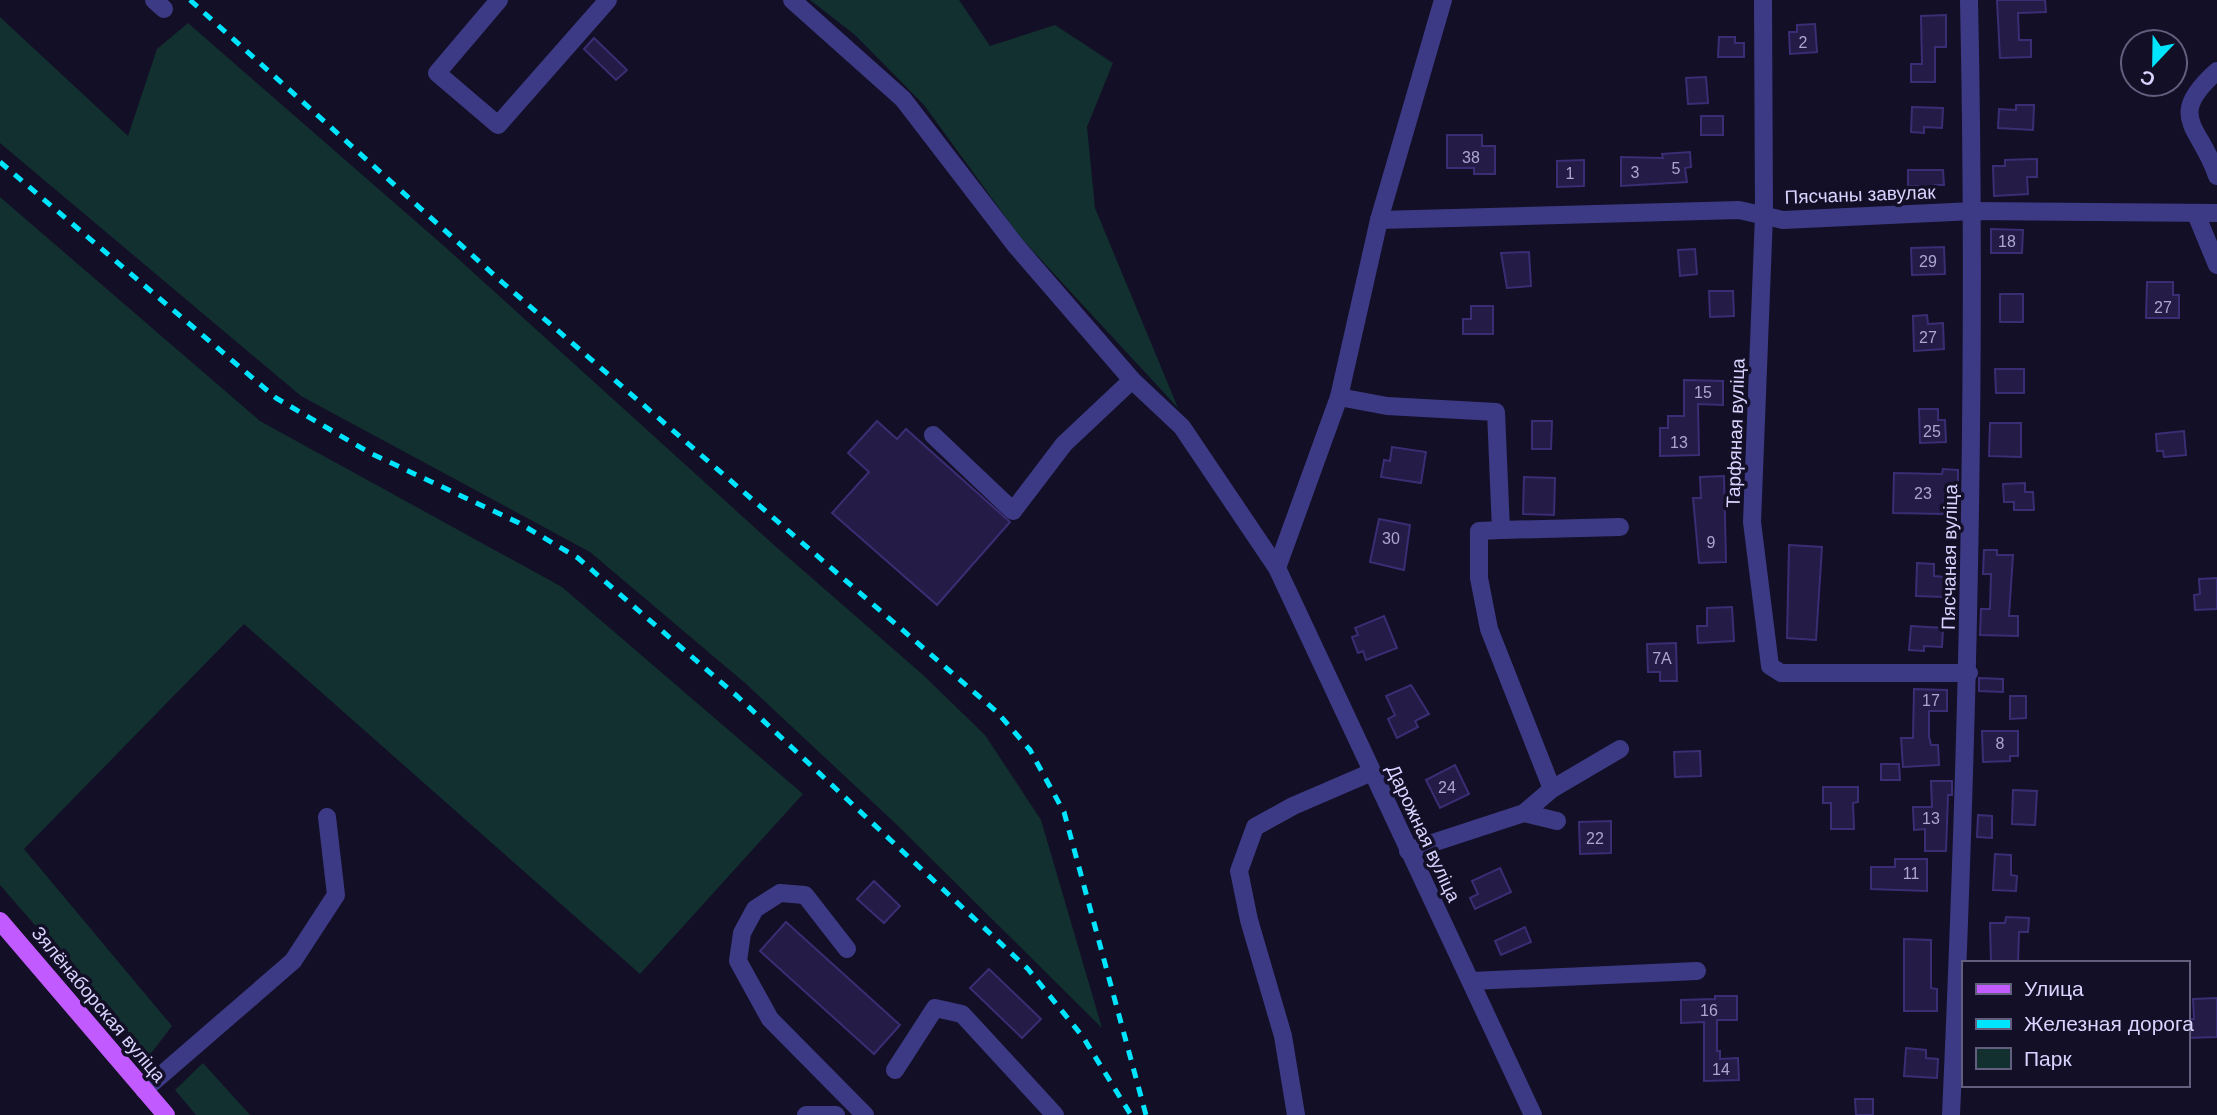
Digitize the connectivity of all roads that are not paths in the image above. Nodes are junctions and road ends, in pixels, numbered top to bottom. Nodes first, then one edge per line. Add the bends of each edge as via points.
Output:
1 (499, 0) edge
2 (608, 0) edge
3 (792, 0) edge
4 (1443, 0) edge
5 (1763, 0) edge
6 (1969, 0) edge
7 (2217, 71) edge
8 (2217, 176) edge
9 (1974, 211) junction
10 (2217, 213) edge
11 (2196, 214) junction
12 (1764, 215) junction
13 (1379, 220) junction
14 (2217, 265) edge
15 (1132, 380) junction
16 (1339, 397) junction
17 (933, 435) dead end
18 (1620, 527) dead end
19 (1501, 530) junction
20 (1277, 568) junction
21 (1969, 673) junction
22 (1620, 749) dead end
23 (1372, 772) junction
24 (1552, 789) junction
25 (1524, 813) junction
26 (327, 817) dead end
27 (1557, 821) dead end
28 (1408, 851) junction
29 (0, 921) edge
30 (847, 950) dead end
31 (1697, 971) dead end
32 (1472, 981) junction
33 (895, 1070) dead end
34 (144, 1090) junction
35 (166, 1115) edge
36 (806, 1115) edge
37 (836, 1115) edge
38 (865, 1115) edge
39 (1055, 1115) edge
40 (1296, 1115) edge
41 (1533, 1115) edge
42 (1951, 1115) edge

1 - 2 street via 437,73 498,125
3 - 15 street, Дарожная вуліца via 903,99 1016,246
4 - 13 street
5 - 12 street, Тарфяная вуліца
6 - 9 street, Пясчаная вуліца
7 - 8 street via 2195,91 2189,113
9 - 11 street, Пясчаны завулак
9 - 12 street, Пясчаны завулак via 1783,220
9 - 21 street, Пясчаная вуліца
10 - 11 street, Пясчаны завулак
11 - 14 street
12 - 13 street, Пясчаны завулак via 1739,210
12 - 21 street, Тарфяная вуліца via 1752,522 1770,666 1782,673
13 - 16 street
15 - 17 street via 1063,444 1013,511
15 - 20 street, Дарожная вуліца via 1181,427
16 - 19 street via 1387,406 1496,412
16 - 20 street
18 - 19 street
19 - 24 street via 1479,531 1479,578 1489,629
20 - 23 street, Дарожная вуліца
21 - 42 street, Пясчаная вуліца
22 - 24 street
23 - 28 street, Дарожная вуліца
23 - 40 street via 1255,827 1240,871 1249,920 1283,1036
24 - 25 street
25 - 27 street
25 - 28 street
26 - 34 street via 336,895 293,961
28 - 32 street, Дарожная вуліца
29 - 34 main road, Зялёнаборская вуліца
30 - 38 street via 804,895 780,893 755,909 742,933 738,961 770,1019
31 - 32 street
32 - 41 street, Дарожная вуліца
33 - 39 street via 935,1009 962,1014
34 - 35 main road, Зялёнаборская вуліца
36 - 37 street

